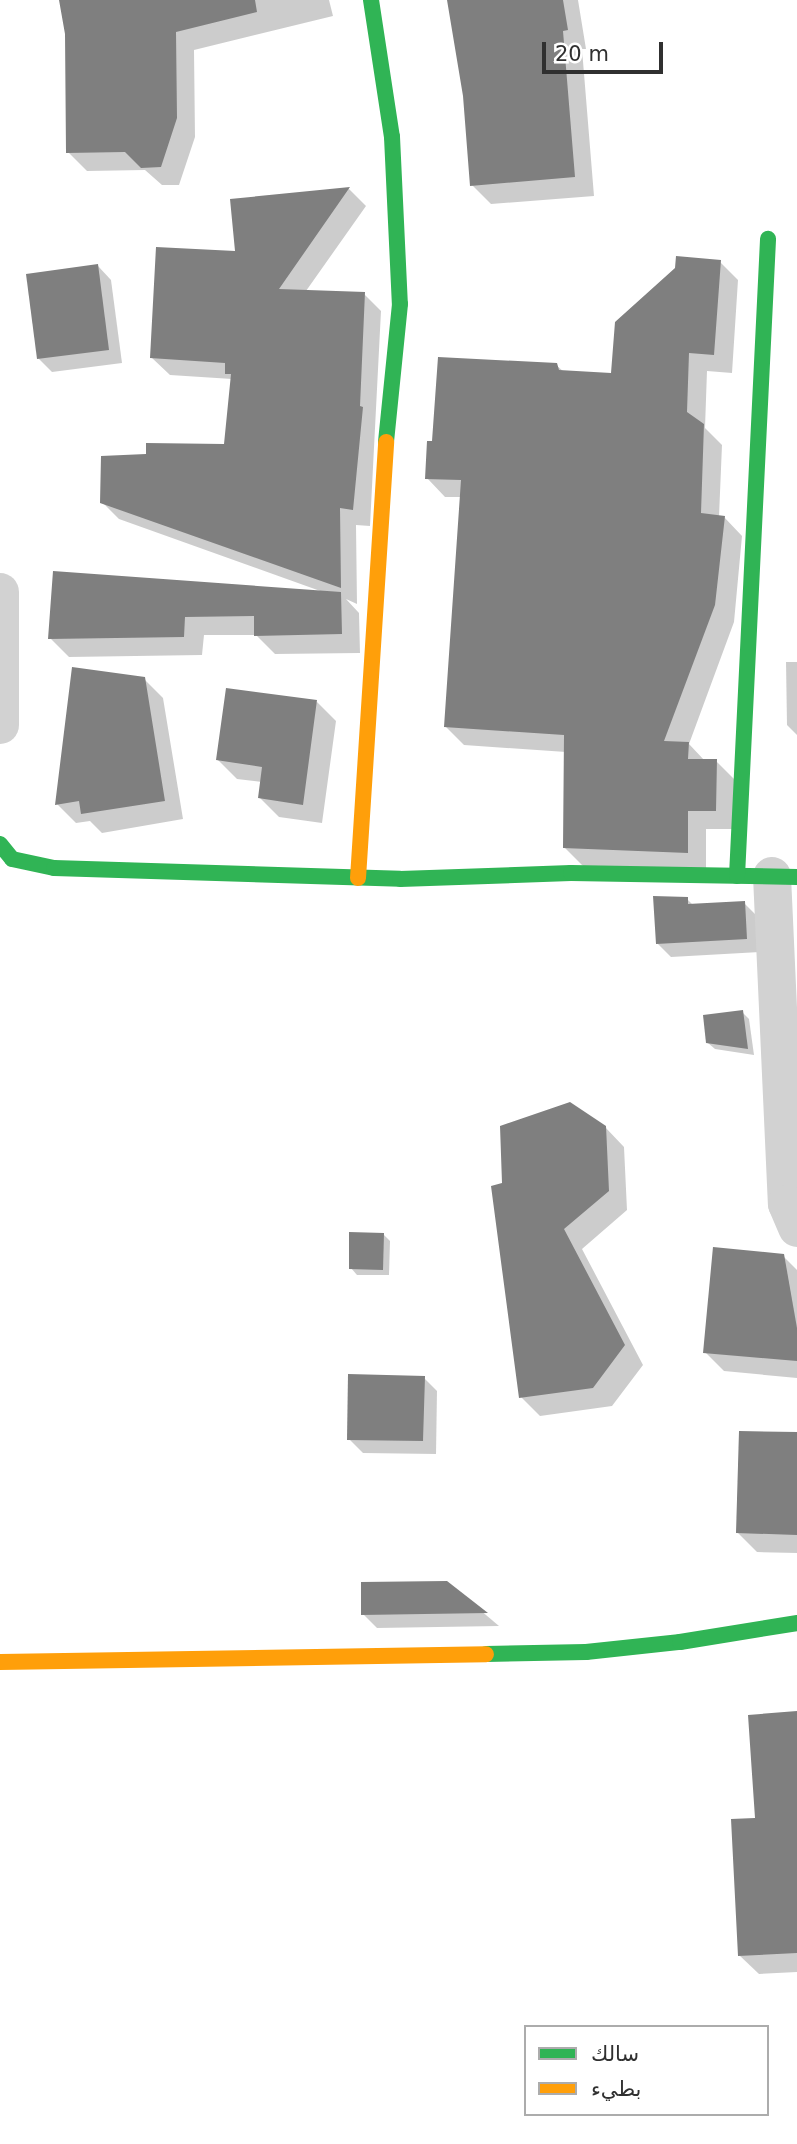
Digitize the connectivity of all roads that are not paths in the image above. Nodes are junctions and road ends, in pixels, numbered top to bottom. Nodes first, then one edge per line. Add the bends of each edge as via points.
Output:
1 (371, 0) edge
2 (768, 239) dead end
3 (0, 592) edge
4 (0, 725) edge
5 (0, 844) edge
6 (769, 876) edge
7 (358, 878) junction
8 (797, 1228) edge
9 (797, 1623) edge
10 (0, 1662) edge

1 - 7 street via 392,136 400,304 380,499
2 - 6 street
3 - 4 street
5 - 7 street via 12,859 54,868
6 - 7 street via 571,873
6 - 8 street via 787,1204
9 - 10 street via 680,1643 586,1652

